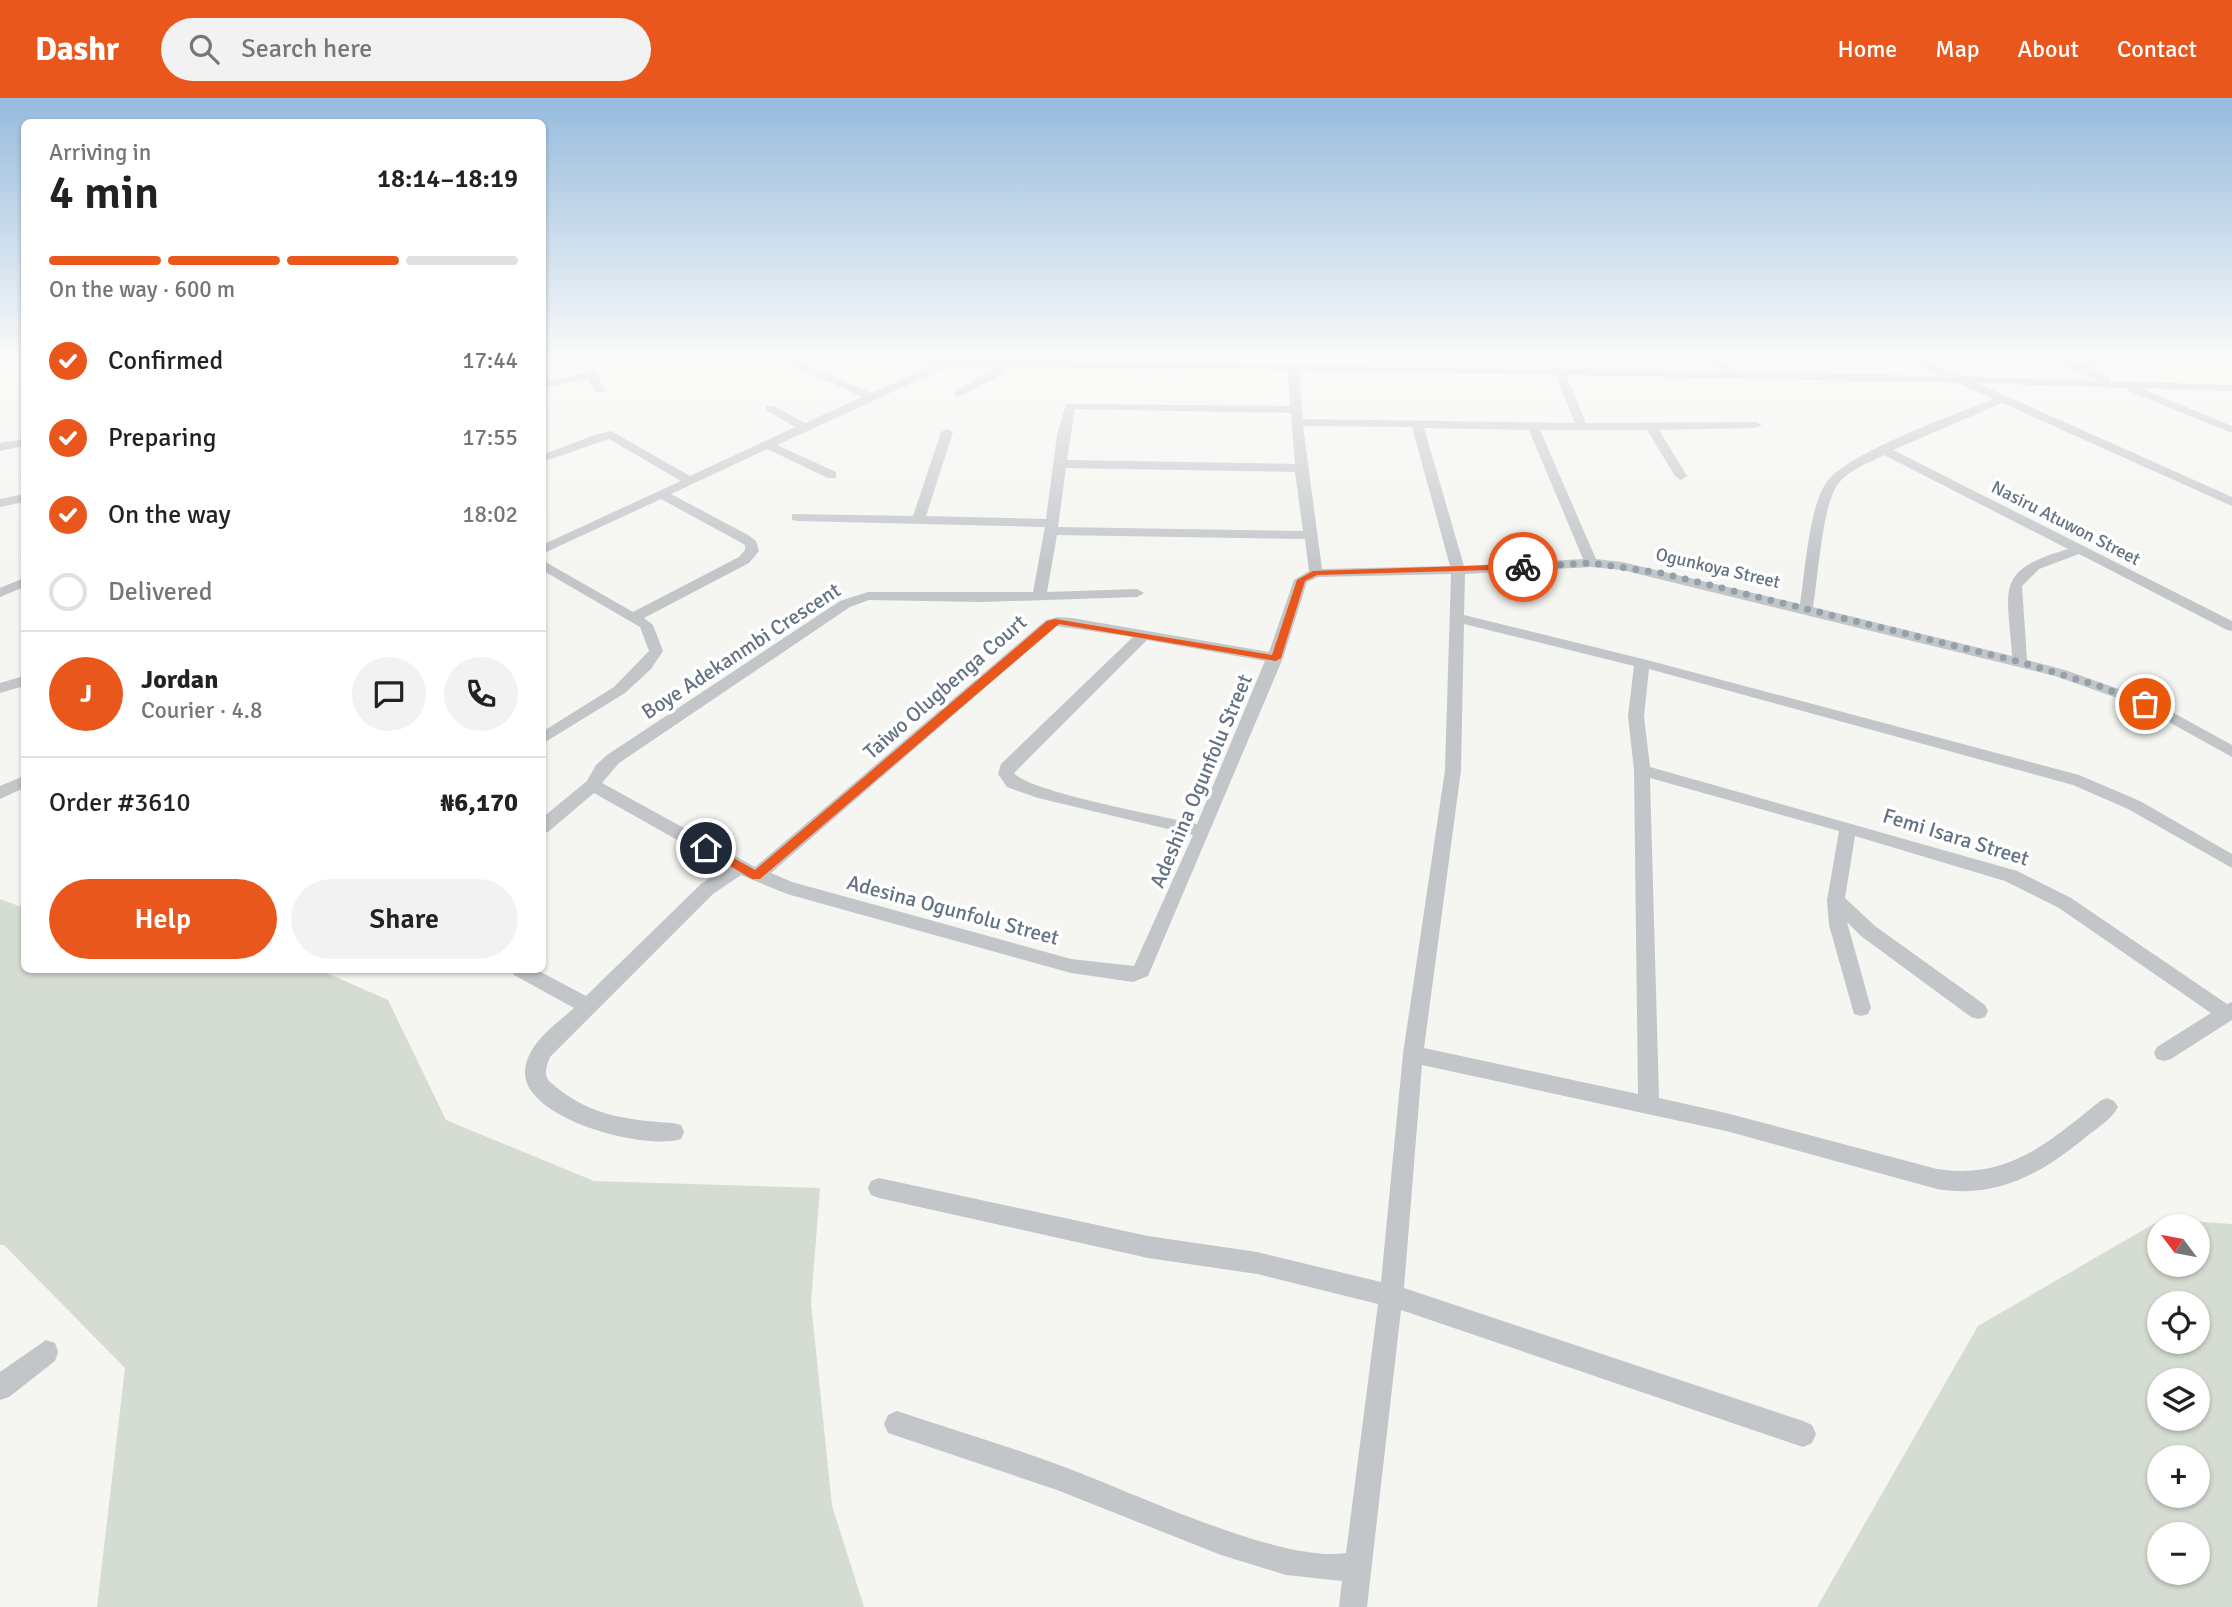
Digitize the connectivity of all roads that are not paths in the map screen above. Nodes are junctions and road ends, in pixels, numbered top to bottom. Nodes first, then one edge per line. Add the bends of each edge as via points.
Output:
1 (800, 428) edge
2 (1066, 428) edge
3 (1299, 428) edge
4 (1418, 428) edge
5 (1534, 428) edge
6 (1652, 428) edge
7 (1934, 428) edge
8 (2068, 428) edge
9 (947, 432) dead end
10 (21, 444) edge
11 (768, 445) junction
12 (0, 447) edge
13 (1884, 450) junction
14 (546, 457) edge
15 (1060, 464) junction
16 (1301, 468) junction
17 (832, 475) dead end
18 (1681, 476) dead end
19 (692, 482) junction
20 (663, 495) junction
21 (21, 499) edge
22 (2232, 502) edge
23 (0, 503) edge
24 (797, 517) dead end
25 (918, 520) junction
26 (1050, 527) junction
27 (1312, 535) junction
28 (546, 548) edge
29 (2079, 550) junction
30 (1591, 563) junction
31 (546, 566) edge
32 (1458, 570) junction
33 (1316, 573) junction
34 (21, 583) edge
35 (0, 593) edge
36 (1137, 593) dead end
37 (1039, 597) junction
38 (1806, 609) junction
39 (634, 617) junction
40 (1458, 618) junction
41 (2232, 627) edge
42 (1144, 634) junction
43 (1276, 658) junction
44 (2020, 662) junction
45 (1642, 663) junction
46 (546, 736) edge
47 (2232, 752) edge
48 (1642, 770) junction
49 (21, 783) edge
50 (593, 785) junction
51 (0, 793) edge
52 (546, 825) edge
53 (1848, 828) junction
54 (1202, 831) junction
55 (2232, 862) edge
56 (747, 872) junction
57 (1836, 900) junction
58 (1141, 971) joint
59 (528, 973) edge
60 (588, 1006) junction
61 (1861, 1008) dead end
62 (1978, 1012) dead end
63 (2230, 1012) edge
64 (1413, 1054) junction
65 (2164, 1054) dead end
66 (1648, 1105) junction
67 (2107, 1107) dead end
68 (673, 1132) dead end
69 (879, 1188) dead end
70 (1391, 1297) junction
71 (46, 1352) dead end
72 (0, 1388) edge
73 (897, 1424) dead end
74 (1803, 1434) dead end
75 (1359, 1563) junction
76 (1353, 1607) edge

1 - 11 street
2 - 15 street
3 - 16 street
4 - 32 street
5 - 30 street
6 - 18 street
7 - 13 street
8 - 22 street
9 - 25 street
10 - 12 street
11 - 17 street
11 - 19 street
13 - 29 street, Nasiru Atuwon Street
13 - 38 street via 1837,476 1825,495
14 - 19 street via 611,435
15 - 16 street
15 - 26 street
16 - 27 street
19 - 20 street
20 - 28 street
20 - 39 street via 743,538 752,551 744,560
21 - 23 street
24 - 25 street
25 - 26 street
26 - 27 street
26 - 37 street
27 - 33 street
29 - 41 street, Nasiru Atuwon Street
29 - 44 street via 2031,566 2020,575 2015,586
30 - 32 street, Ogunkoya Street
30 - 38 street, Ogunkoya Street via 1661,573
31 - 39 street
32 - 33 street, Ogunkoya Street
32 - 40 street
33 - 43 street, Adeshina Ogunfolu Street via 1301,580
34 - 35 street
36 - 37 street, Boye Adekanmbi Crescent
37 - 50 street, Boye Adekanmbi Crescent via 868,596 845,604 613,759
38 - 44 street, Ogunkoya Street
39 - 46 street via 646,625 655,645 649,662 625,685
40 - 45 street
40 - 64 street via 1453,771
42 - 43 street, Taiwo Olugbenga Court
42 - 54 street via 1006,774 1013,783 1044,794
42 - 56 street, Taiwo Olugbenga Court via 1051,623
43 - 54 street, Adeshina Ogunfolu Street
44 - 47 street, Ogunkoya Street via 2145,704
45 - 48 street via 1636,716
45 - 55 street via 2079,780 2134,805
48 - 53 street, Femi Isara Street
48 - 66 street
49 - 51 street
50 - 52 street, Boye Adekanmbi Crescent
50 - 56 street, Adesina Ogunfolu Street
53 - 57 street
53 - 63 street, Femi Isara Street via 1958,859 2038,888
54 - 58 street, Adeshina Ogunfolu Street
56 - 58 street, Adesina Ogunfolu Street via 825,899 1071,966 1133,974
56 - 60 street, Taiwo Olugbenga Court via 707,889
57 - 61 street via 1838,925
57 - 62 street via 1868,931
59 - 60 street
60 - 68 street, Taiwo Olugbenga Court via 541,1052 534,1071 538,1084 572,1112 598,1124
63 - 65 street
64 - 66 street
64 - 70 street
66 - 67 street via 1937,1180 1973,1183 2011,1175 2049,1154
69 - 70 street via 1148,1247 1257,1263
70 - 74 street
70 - 75 street
71 - 72 street
73 - 75 street via 1057,1477 1286,1562 1336,1569
75 - 76 street

